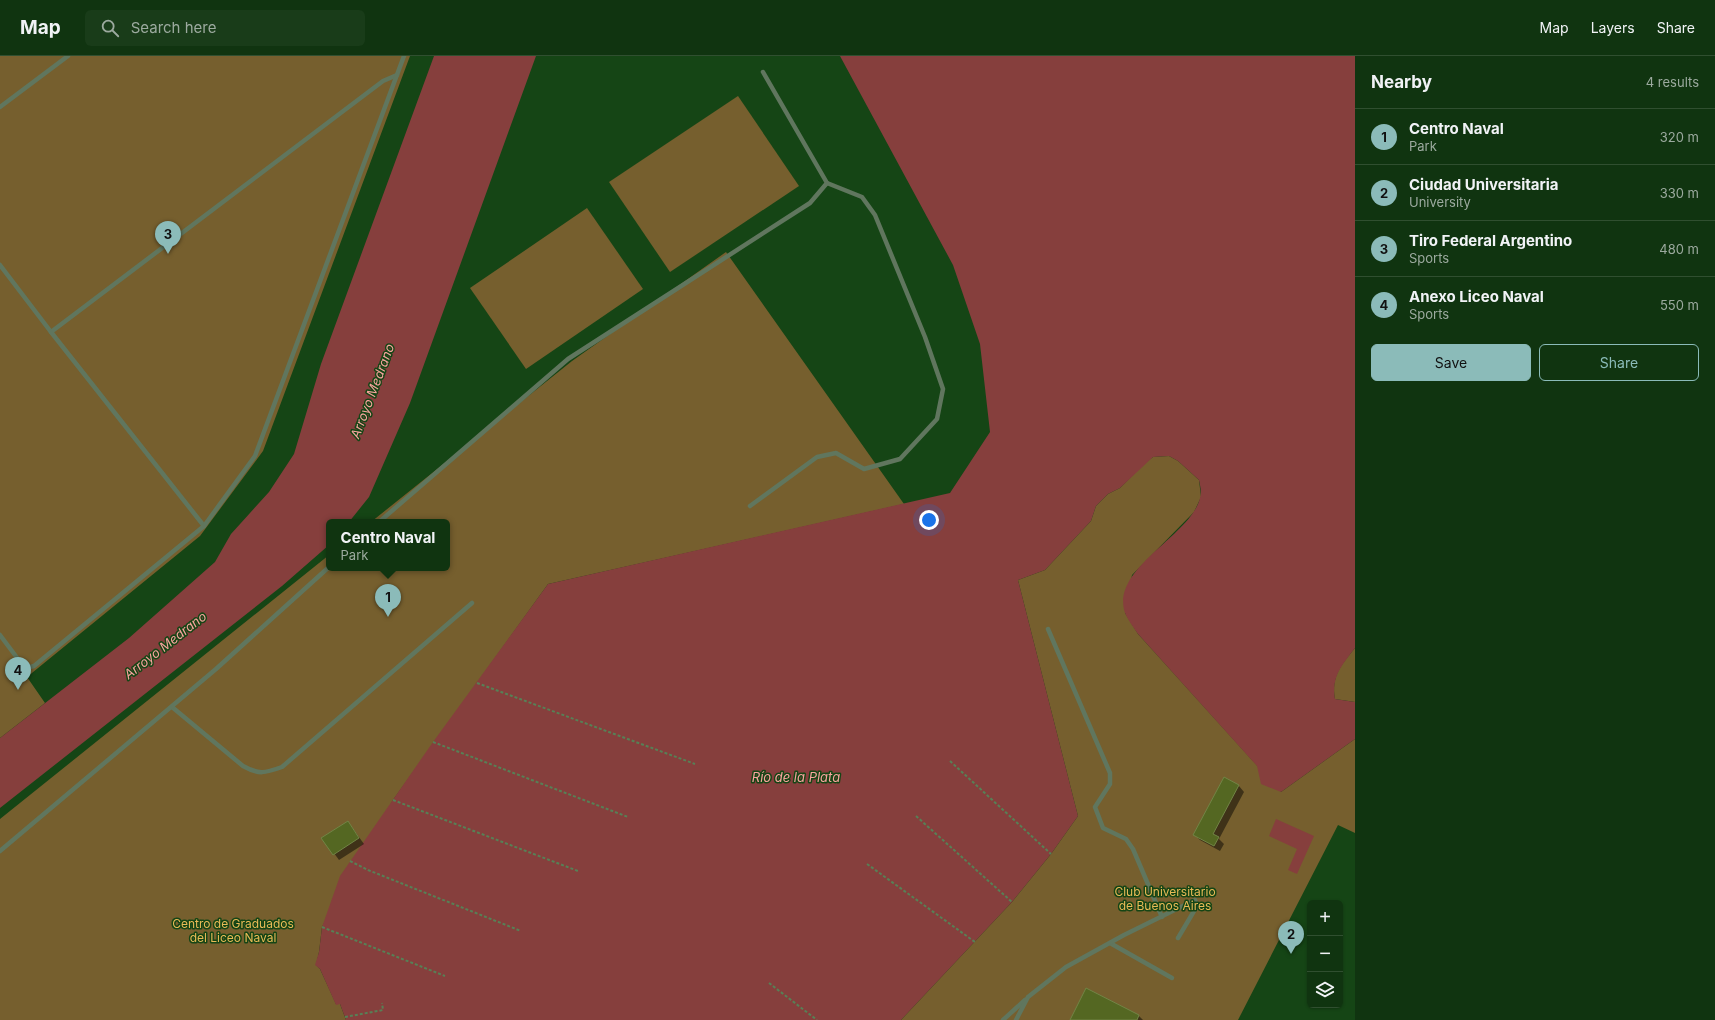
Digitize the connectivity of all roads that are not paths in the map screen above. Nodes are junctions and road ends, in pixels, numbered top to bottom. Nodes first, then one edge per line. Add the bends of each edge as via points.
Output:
1 (68, 56) edge
2 (404, 56) edge
3 (763, 72) dead end
4 (397, 75) junction
5 (0, 107) edge
6 (827, 184) junction
7 (0, 266) edge
8 (51, 332) junction
9 (750, 506) dead end
10 (382, 519) edge
11 (204, 526) junction
12 (326, 570) edge
13 (472, 603) dead end
14 (1048, 629) dead end
15 (0, 636) edge
16 (172, 706) junction
17 (0, 851) edge
18 (1162, 917) junction
19 (1178, 938) dead end
20 (1110, 943) junction
21 (1172, 978) dead end
22 (1028, 997) junction
23 (1003, 1020) edge
24 (1016, 1020) edge

1 - 5 lane
2 - 4 lane
3 - 6 lane
4 - 8 lane via 383,82
4 - 11 lane via 255,456
6 - 9 lane via 862,198 875,215 925,337 943,389 937,419 900,459 864,469 836,453 817,457
6 - 10 lane via 810,203 568,359
7 - 8 lane
8 - 11 lane
11 - 15 lane via 34,666 26,668
12 - 16 lane
13 - 16 lane via 282,767 267,772 254,772 243,766
14 - 18 lane via 1110,773 1110,784 1095,807 1103,828 1126,839 1133,849
16 - 17 lane
18 - 19 lane via 1195,900 1196,906
18 - 20 lane
20 - 21 lane
20 - 22 lane via 1066,967
22 - 23 lane
22 - 24 lane

